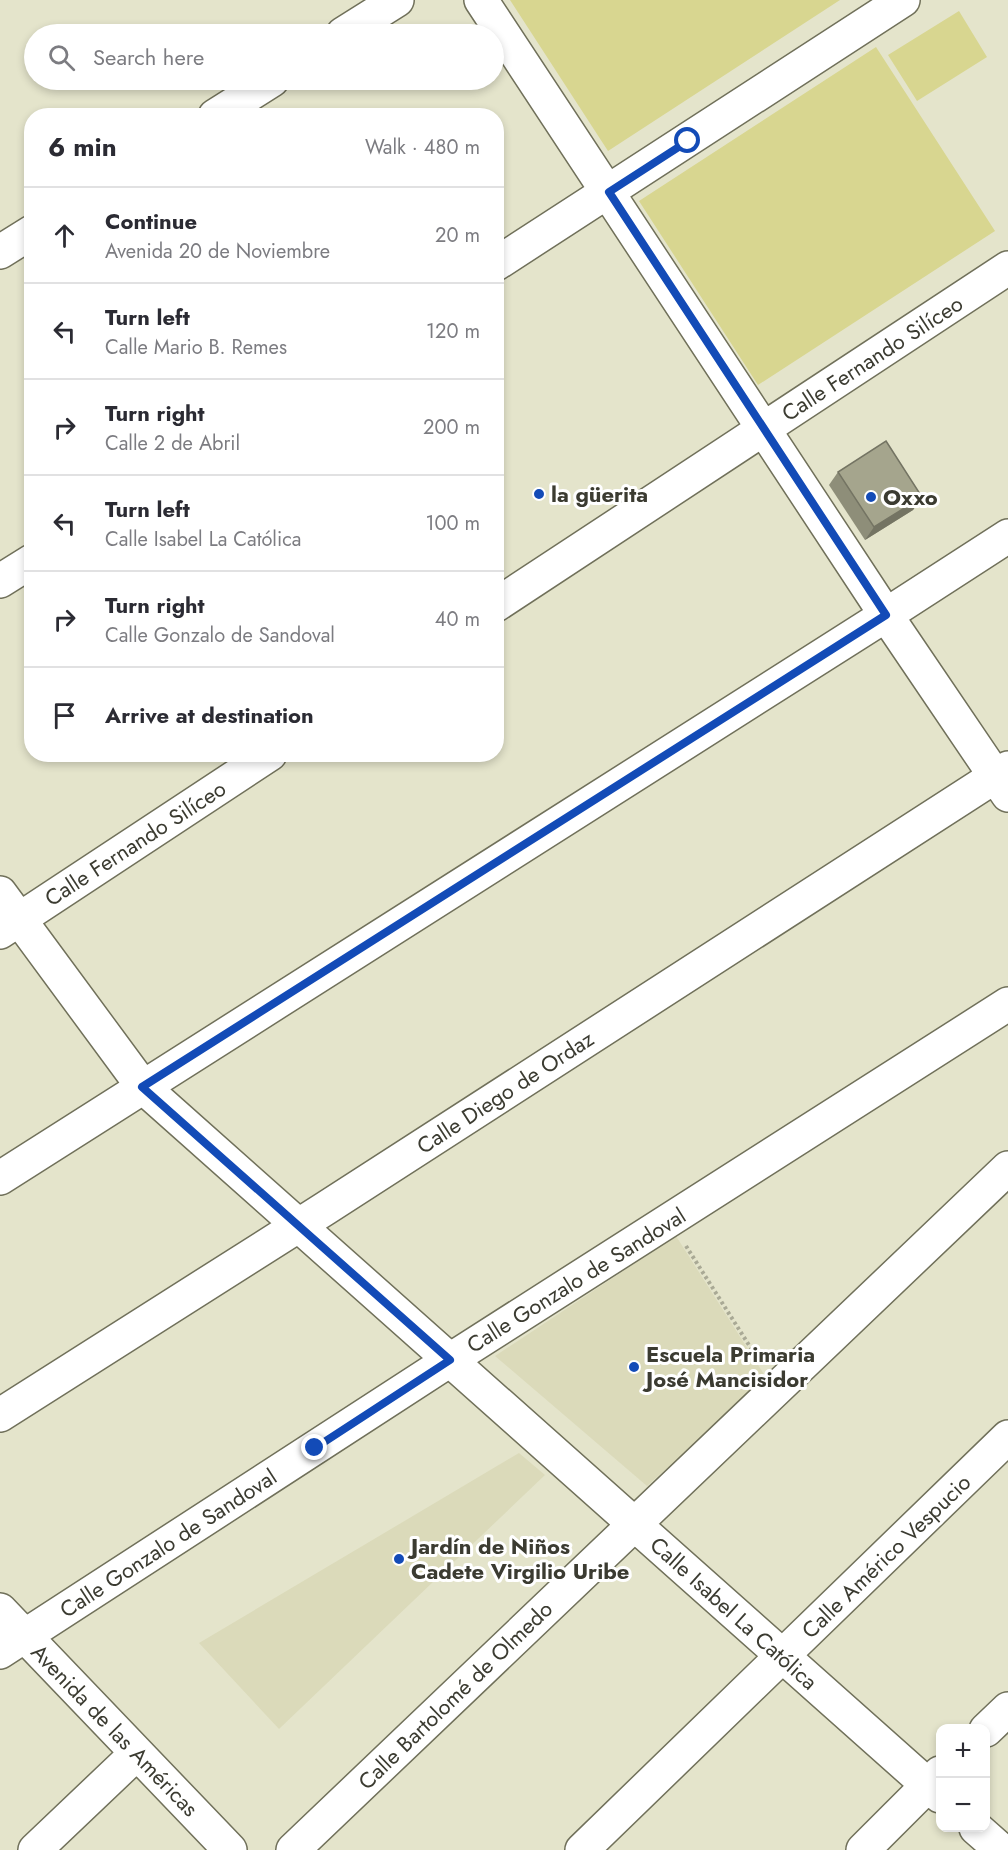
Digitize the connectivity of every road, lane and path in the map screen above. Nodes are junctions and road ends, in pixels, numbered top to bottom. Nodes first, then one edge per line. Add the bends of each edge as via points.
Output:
1 (398, 0) edge
2 (482, 0) edge
3 (903, 0) edge
4 (359, 24) edge
5 (498, 24) edge
6 (504, 33) edge
7 (256, 90) edge
8 (228, 108) edge
9 (609, 192) junction
10 (24, 237) edge
11 (0, 252) edge
12 (504, 259) edge
13 (1008, 268) edge
14 (764, 429) junction
15 (1008, 536) edge
16 (24, 566) edge
17 (0, 581) edge
18 (504, 600) edge
19 (886, 615) junction
20 (258, 762) edge
21 (1004, 780) edge
22 (0, 893) edge
23 (10, 926) edge
24 (1008, 1004) edge
25 (142, 1087) junction
26 (1008, 1168) edge
27 (0, 1178) edge
28 (670, 1220) junction
29 (297, 1225) junction
30 (450, 1360) junction
31 (776, 1388) junction
32 (0, 1415) edge
33 (1008, 1437) edge
34 (635, 1524) junction
35 (0, 1610) edge
36 (13, 1644) edge
37 (783, 1656) junction
38 (1008, 1709) edge
39 (990, 1726) edge
40 (137, 1753) junction
41 (936, 1785) edge
42 (981, 1832) edge
43 (35, 1850) edge
44 (230, 1850) edge
45 (293, 1850) edge
46 (582, 1850) edge
47 (863, 1850) edge
48 (1001, 1850) edge

1 - 4 street
2 - 5 street
3 - 9 street
6 - 9 street
7 - 8 street
9 - 12 street
9 - 14 street
10 - 11 street
13 - 14 street, Calle Fernando Silíceo
14 - 18 street, Calle Fernando Silíceo
14 - 19 street
15 - 19 street
16 - 17 street
19 - 21 street
19 - 25 street
20 - 23 street, Calle Fernando Silíceo
21 - 29 street, Calle Diego de Ordaz
22 - 23 street, Calle Isabel La Católica
23 - 25 street, Calle Isabel La Católica
24 - 28 street, Calle Gonzalo de Sandoval
25 - 27 street
25 - 29 street, Calle Isabel La Católica
26 - 31 street, Calle Bartolomé de Olmedo
28 - 30 street, Calle Gonzalo de Sandoval
28 - 31 path
29 - 30 street, Calle Isabel La Católica
29 - 32 street, Calle Diego de Ordaz
30 - 34 street, Calle Isabel La Católica
30 - 36 street, Calle Gonzalo de Sandoval
31 - 34 street, Calle Bartolomé de Olmedo
33 - 37 street, Calle Américo Vespucio
34 - 37 street, Calle Isabel La Católica
34 - 45 street, Calle Bartolomé de Olmedo
35 - 36 street, Avenida de las Américas
36 - 40 street, Avenida de las Américas
37 - 41 street, Calle Isabel La Católica
37 - 46 street, Calle Américo Vespucio
38 - 39 street
40 - 43 street
40 - 44 street, Avenida de las Américas
41 - 47 street
42 - 48 street

